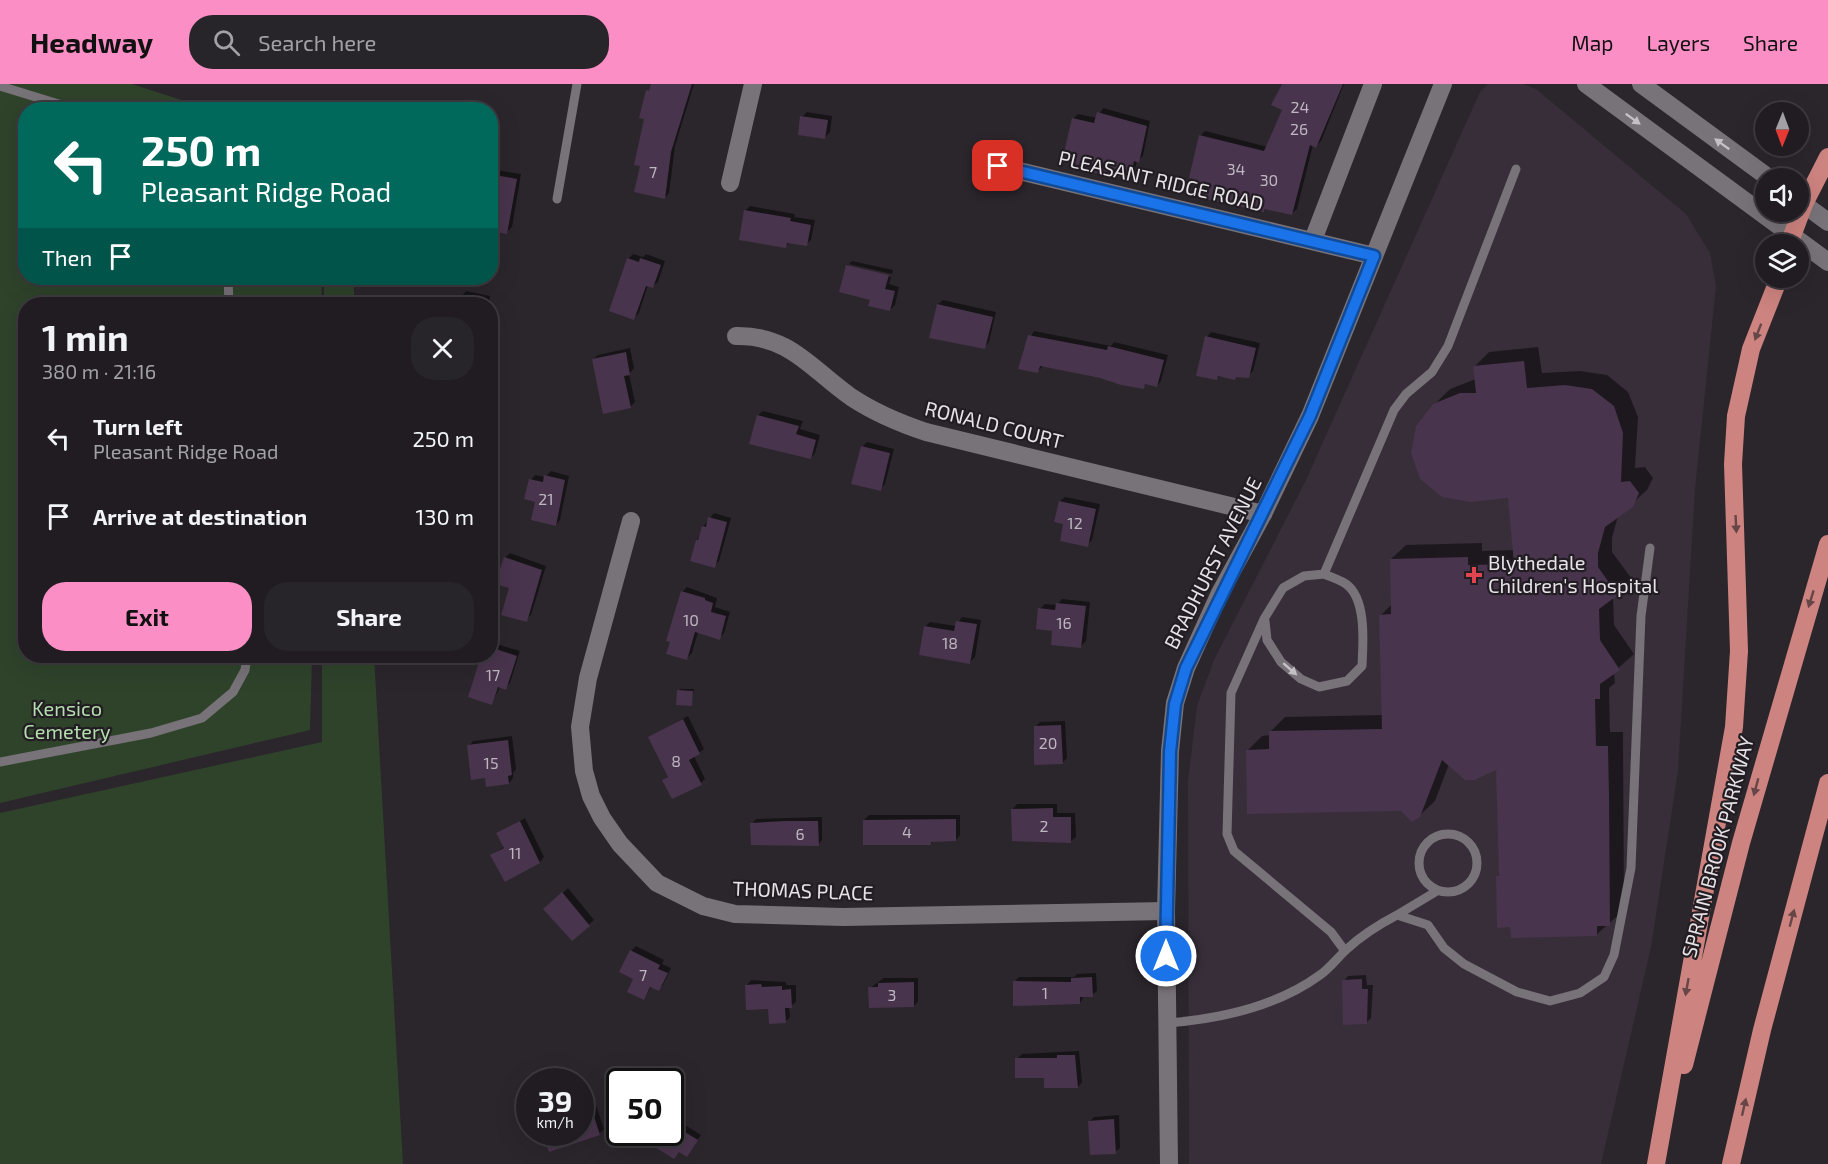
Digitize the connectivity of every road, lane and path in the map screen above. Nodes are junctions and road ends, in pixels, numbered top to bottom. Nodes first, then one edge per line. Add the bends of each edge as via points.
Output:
1 (577, 84) edge
2 (753, 84) edge
3 (1373, 84) edge
4 (1443, 84) edge
5 (1586, 84) edge
6 (1641, 84) edge
7 (0, 86) edge
8 (52, 102) edge
9 (1828, 157) edge
10 (998, 166) dead end
11 (1755, 168) edge
12 (1516, 169) dead end
13 (730, 183) dead end
14 (1809, 189) edge
15 (557, 199) dead end
16 (1809, 208) edge
17 (1828, 222) edge
18 (1780, 234) edge
19 (1313, 240) junction
20 (1809, 252) edge
21 (1374, 256) junction
22 (1828, 262) edge
23 (1775, 288) edge
24 (736, 336) dead end
25 (1263, 514) junction
26 (631, 521) dead end
27 (1828, 544) edge
28 (1650, 548) dead end
29 (1324, 574) junction
30 (1264, 619) junction
31 (246, 663) edge
32 (0, 762) edge
33 (1828, 783) edge
34 (1437, 891) junction
35 (1166, 911) junction
36 (1397, 915) junction
37 (1345, 951) junction
38 (1167, 1023) junction
39 (1169, 1164) edge
40 (1656, 1164) edge
41 (1661, 1164) edge
42 (1731, 1164) edge

1 - 15 lane
2 - 13 street
3 - 19 street
4 - 21 street, BRADHURST AVENUE
5 -> 18 street
11 -> 6 street
7 - 8 lane
9 - 14 highway
10 - 19 street, PLEASANT RIDGE ROAD
12 - 29 lane via 1448,346 1432,372 1394,410
16 - 17 street
19 - 21 street, PLEASANT RIDGE ROAD
20 - 22 street
21 - 25 street, BRADHURST AVENUE via 1310,416
23 -> 40 highway via 1744,370 1736,416 1739,651 1734,727
24 - 25 street, RONALD COURT via 754,335 798,353 850,396 891,421
25 - 35 street, BRADHURST AVENUE via 1220,593 1186,668 1175,704
26 - 35 street, THOMAS PLACE via 588,678 580,727 591,796 620,844 657,883 703,906 735,914 843,917
27 -> 41 highway, SPRAIN BROOK PARKWAY via 1741,843
28 - 36 lane via 1641,616 1631,868 1614,955 1604,977 1580,993 1550,1001 1517,992 1458,959 1444,948 1428,925
29 - 30 lane via 1305,576 1283,588
30 -> 29 lane via 1267,640 1281,662 1301,679 1319,687 1347,681 1362,666 1363,623 1348,585
30 - 37 lane via 1232,693 1227,834 1234,851 1331,932
31 - 32 lane via 233,692 202,718 150,733
42 -> 33 highway
34 - 34 lane via 1457,891 1466,886 1476,870 1474,850 1460,837 1433,838 1421,852 1423,878
34 - 36 lane
35 - 38 street, BRADHURST AVENUE
36 - 37 lane
37 - 38 lane via 1321,974 1286,995 1241,1011
38 - 39 street, BRADHURST AVENUE

